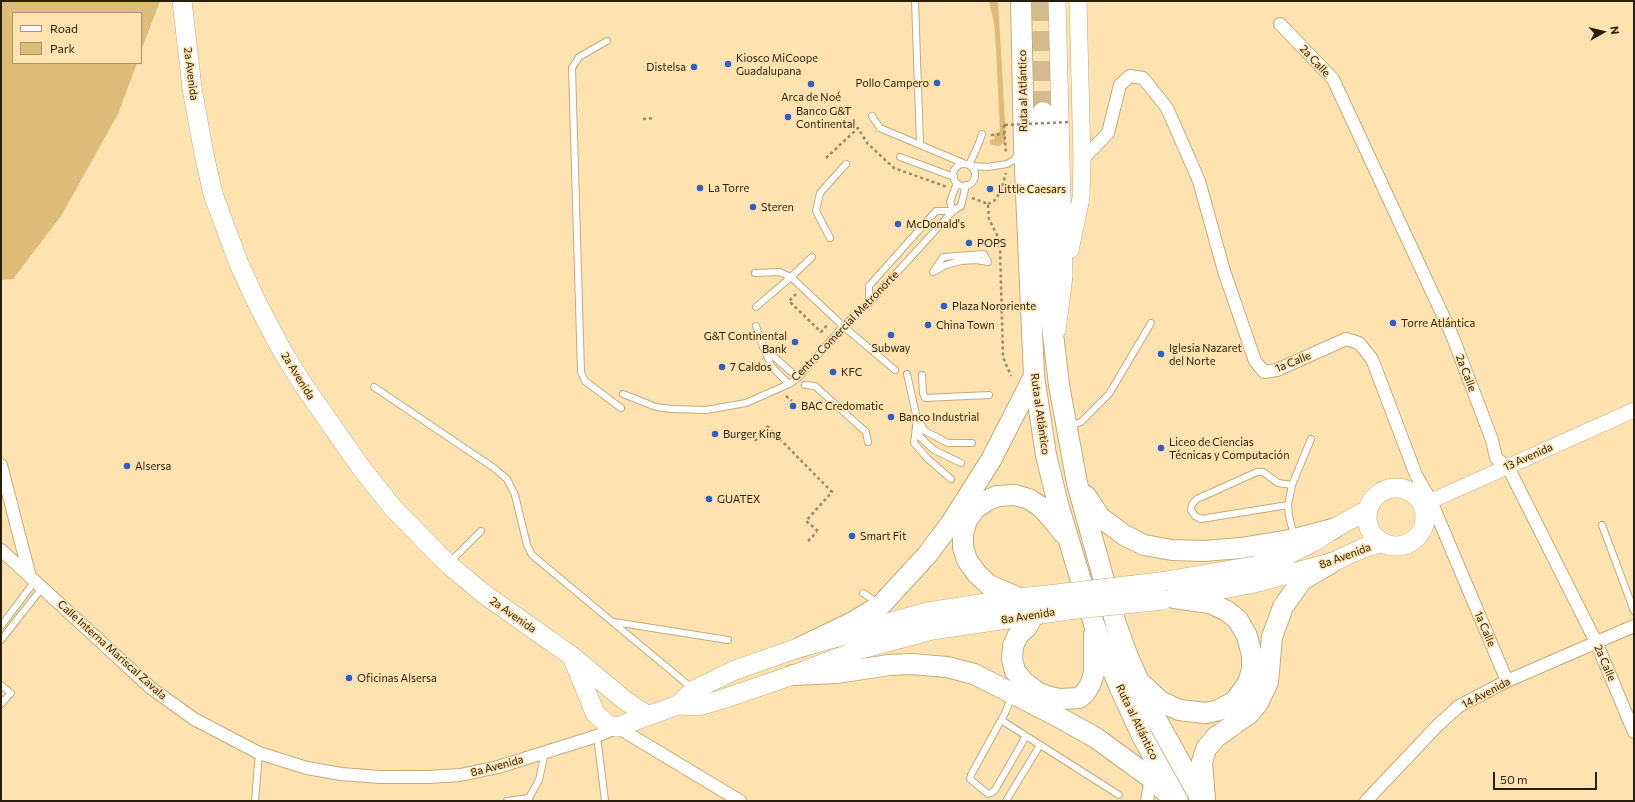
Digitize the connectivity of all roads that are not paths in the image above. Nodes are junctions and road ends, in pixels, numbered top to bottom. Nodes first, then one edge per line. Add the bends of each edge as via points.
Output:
1 (182, 1) edge
2 (915, 1) edge
3 (1021, 1) edge
4 (1057, 1) edge
5 (1078, 1) edge
6 (1280, 24) dead end
7 (607, 41) dead end
8 (1043, 112) tunnel mouth
9 (872, 116) dead end
10 (982, 134) dead end
11 (920, 144) junction
12 (1024, 146) junction
13 (900, 156) dead end
14 (1082, 160) junction
15 (846, 164) dead end
16 (968, 165) junction
17 (955, 180) junction
18 (966, 186) junction
19 (953, 211) junction
20 (830, 238) dead end
21 (812, 257) dead end
22 (988, 262) dead end
23 (933, 272) dead end
24 (756, 273) dead end
25 (1064, 276) junction
26 (791, 277) junction
27 (869, 303) junction
28 (756, 307) dead end
29 (1151, 323) dead end
30 (756, 326) dead end
31 (841, 328) junction
32 (763, 347) junction
33 (1054, 350) junction
34 (895, 370) dead end
35 (907, 374) dead end
36 (922, 375) dead end
37 (1034, 376) junction
38 (798, 378) junction
39 (789, 384) junction
40 (805, 385) dead end
41 (374, 387) dead end
42 (623, 394) dead end
43 (989, 395) dead end
44 (621, 408) dead end
45 (1634, 410) edge
46 (917, 420) junction
47 (1066, 427) junction
48 (1311, 439) dead end
49 (868, 442) dead end
50 (972, 443) dead end
51 (961, 463) dead end
52 (1, 465) edge
53 (1508, 467) junction
54 (951, 479) dead end
55 (1077, 483) junction
56 (1292, 485) junction
57 (1427, 503) junction
58 (1288, 505) junction
59 (1367, 510) junction
60 (1602, 525) dead end
61 (1333, 529) junction
62 (481, 531) dead end
63 (1295, 539) junction
64 (1381, 543) junction
65 (1071, 546) junction
66 (1, 550) edge
67 (1331, 563) junction
68 (448, 564) junction
69 (36, 582) junction
70 (863, 593) dead end
71 (1166, 593) junction
72 (1019, 598) junction
73 (1067, 601) junction
74 (881, 605) junction
75 (1634, 611) edge
76 (1034, 614) junction
77 (612, 622) junction
78 (1094, 624) junction
79 (1, 626) edge
80 (1634, 626) edge
81 (1, 640) edge
82 (728, 640) dead end
83 (1596, 642) junction
84 (801, 647) junction
85 (573, 657) junction
86 (793, 675) junction
87 (1139, 680) junction
88 (1507, 681) junction
89 (1, 685) edge
90 (694, 690) junction
91 (1013, 693) junction
92 (1, 704) edge
93 (678, 705) junction
94 (648, 716) junction
95 (1001, 720) junction
96 (617, 727) junction
97 (1634, 732) edge
98 (597, 736) junction
99 (1026, 736) junction
100 (1040, 745) junction
101 (545, 752) junction
102 (259, 753) junction
103 (307, 768) joint
104 (1151, 778) junction
105 (1119, 795) dead end
106 (529, 799) edge
107 (255, 801) edge
108 (507, 801) edge
109 (605, 801) edge
110 (740, 801) edge
111 (1006, 801) edge
112 (1147, 801) edge
113 (1174, 801) edge
114 (1178, 801) edge
115 (1202, 801) edge
116 (1205, 801) edge
117 (1366, 801) edge

1 - 68 main road, 2a Avenida via 192,88 213,194 257,304 302,383 362,469 393,508
2 - 11 lane
3 - 12 highway, Ruta al Atlántico
4 - 25 main road, Ruta al Atlántico
5 - 14 main road
6 - 53 street, 2a Calle via 1333,79 1452,335 1492,440 1496,458
7 - 44 lane via 579,57 572,68 581,372 585,381
8 - 33 highway, Ruta al Atlántico via 1043,158
9 - 11 lane via 880,128
10 - 16 lane
11 - 16 lane
12 - 16 lane via 1014,160 1007,164 988,167
12 - 37 highway, Ruta al Atlántico
13 - 17 lane
14 - 25 main road via 1081,198
14 - 57 street, 1a Calle via 1108,133 1120,85 1130,76 1143,78 1167,108 1199,181 1224,270 1255,361 1264,372 1277,370 1346,339 1359,343 1372,359
15 - 20 lane via 820,192 816,211
16 - 17 lane via 956,167 953,174
16 - 18 lane via 975,176
17 - 18 lane
17 - 19 lane via 950,202
18 - 19 lane, Centro Comercial Metronorte via 961,206
19 - 27 lane, Centro Comercial Metronorte
19 - 27 lane via 936,211 869,286
21 - 26 lane
22 - 23 lane via 961,261
24 - 26 lane via 779,272
25 - 33 main road, Ruta al Atlántico
26 - 28 lane
26 - 31 lane
27 - 31 lane, Centro Comercial Metronorte
29 - 47 lane via 1109,394 1081,422
30 - 32 lane
31 - 34 lane
31 - 38 lane, Centro Comercial Metronorte
32 - 38 lane
32 - 39 lane via 770,366
33 - 47 highway, Ruta al Atlántico
35 - 46 lane
36 - 43 lane via 925,398
37 - 65 highway, Ruta al Atlántico via 1046,455
37 - 74 highway via 992,460 951,523 927,555
38 - 39 lane, Centro Comercial Metronorte
39 - 42 lane, Centro Comercial Metronorte via 746,403 706,410 656,407
40 - 49 lane via 815,386 866,432
41 - 77 lane via 507,479 515,496 527,545 532,555
45 - 53 street, 13 Avenida
46 - 50 lane via 925,431 948,443
46 - 51 lane via 920,437 934,450
46 - 54 lane via 914,443
47 - 55 highway, Ruta al Atlántico
48 - 56 lane
52 - 69 street
53 - 57 street, 13 Avenida
53 - 83 street, 2a Calle
55 - 63 highway via 1100,517 1124,535 1144,544 1178,550 1204,551
55 - 87 highway, Ruta al Atlántico via 1116,624
56 - 58 lane
56 - 58 lane via 1278,483 1263,472 1257,472 1197,499 1191,510 1194,516 1201,519
57 - 59 main road via 1411,492 1393,488 1377,495
57 - 64 main road via 1425,523 1416,539 1399,547
57 - 88 street, 1a Calle
58 - 63 lane
59 - 61 main road, 8a Avenida
59 - 64 main road via 1369,529
60 - 75 lane
61 - 63 highway
61 - 71 main road, 8a Avenida via 1285,556
62 - 68 lane
64 - 67 main road, 8a Avenida via 1363,548
65 - 72 highway via 1052,519 1029,499 1015,495 997,496 976,508 967,520 963,533 963,547 967,560 989,585
65 - 78 highway, Ruta al Atlántico
66 - 69 street, Calle Interna Mariscal Zavala
67 - 71 main road, 8a Avenida via 1250,584
67 - 116 highway via 1302,580 1283,607 1272,637 1268,682 1258,703 1250,713 1216,737 1206,749 1202,762
68 - 85 main road, 2a Avenida via 484,594
69 - 79 lane
69 - 81 lane
69 - 102 street, Calle Interna Mariscal Zavala via 151,688 194,719
70 - 74 lane
71 - 73 main road, 8a Avenida, bridge
71 - 87 highway via 1210,603 1238,620 1247,636 1252,655 1252,670 1248,683 1234,701 1219,710 1206,713 1179,710 1160,701
72 - 73 main road, 8a Avenida
72 - 84 main road, 8a Avenida via 928,612
73 - 76 main road, 8a Avenida
74 - 84 highway via 853,622
76 - 78 highway via 1013,646 1012,659 1015,671 1037,692 1060,699 1078,698 1090,686 1094,673
76 - 86 main road, 8a Avenida via 932,630 861,649
77 - 82 lane
77 - 90 lane
78 - 114 highway, Ruta al Atlántico via 1142,736
80 - 83 street, 14 Avenida
83 - 88 street, 14 Avenida
83 - 97 street, 2a Calle
84 - 90 main road, 8a Avenida via 736,670
85 - 94 main road, 2a Avenida via 623,699
85 - 96 main road via 595,713 608,725
86 - 91 highway via 837,673 889,665 933,665 974,674
86 - 93 main road, 8a Avenida via 699,706
87 - 115 highway, Ruta al Atlántico via 1154,715
88 - 117 street, 14 Avenida via 1459,706
89 - 92 lane via 11,693
90 - 93 main road, 8a Avenida
91 - 95 lane
91 - 104 highway via 1096,738
93 - 94 main road, 8a Avenida
94 - 96 main road, 8a Avenida
95 - 99 lane
95 - 99 lane via 970,777 988,794 995,790
96 - 98 street, 8a Avenida
96 - 110 street
98 - 101 street, 8a Avenida
98 - 109 lane
99 - 100 lane
100 - 105 lane
100 - 111 lane
101 - 103 street, 8a Avenida via 498,767 460,775 380,777
101 - 106 lane via 539,780
102 - 103 street, Calle Interna Mariscal Zavala
102 - 107 lane
104 - 112 street
104 - 113 highway via 1165,789
106 - 108 lane

